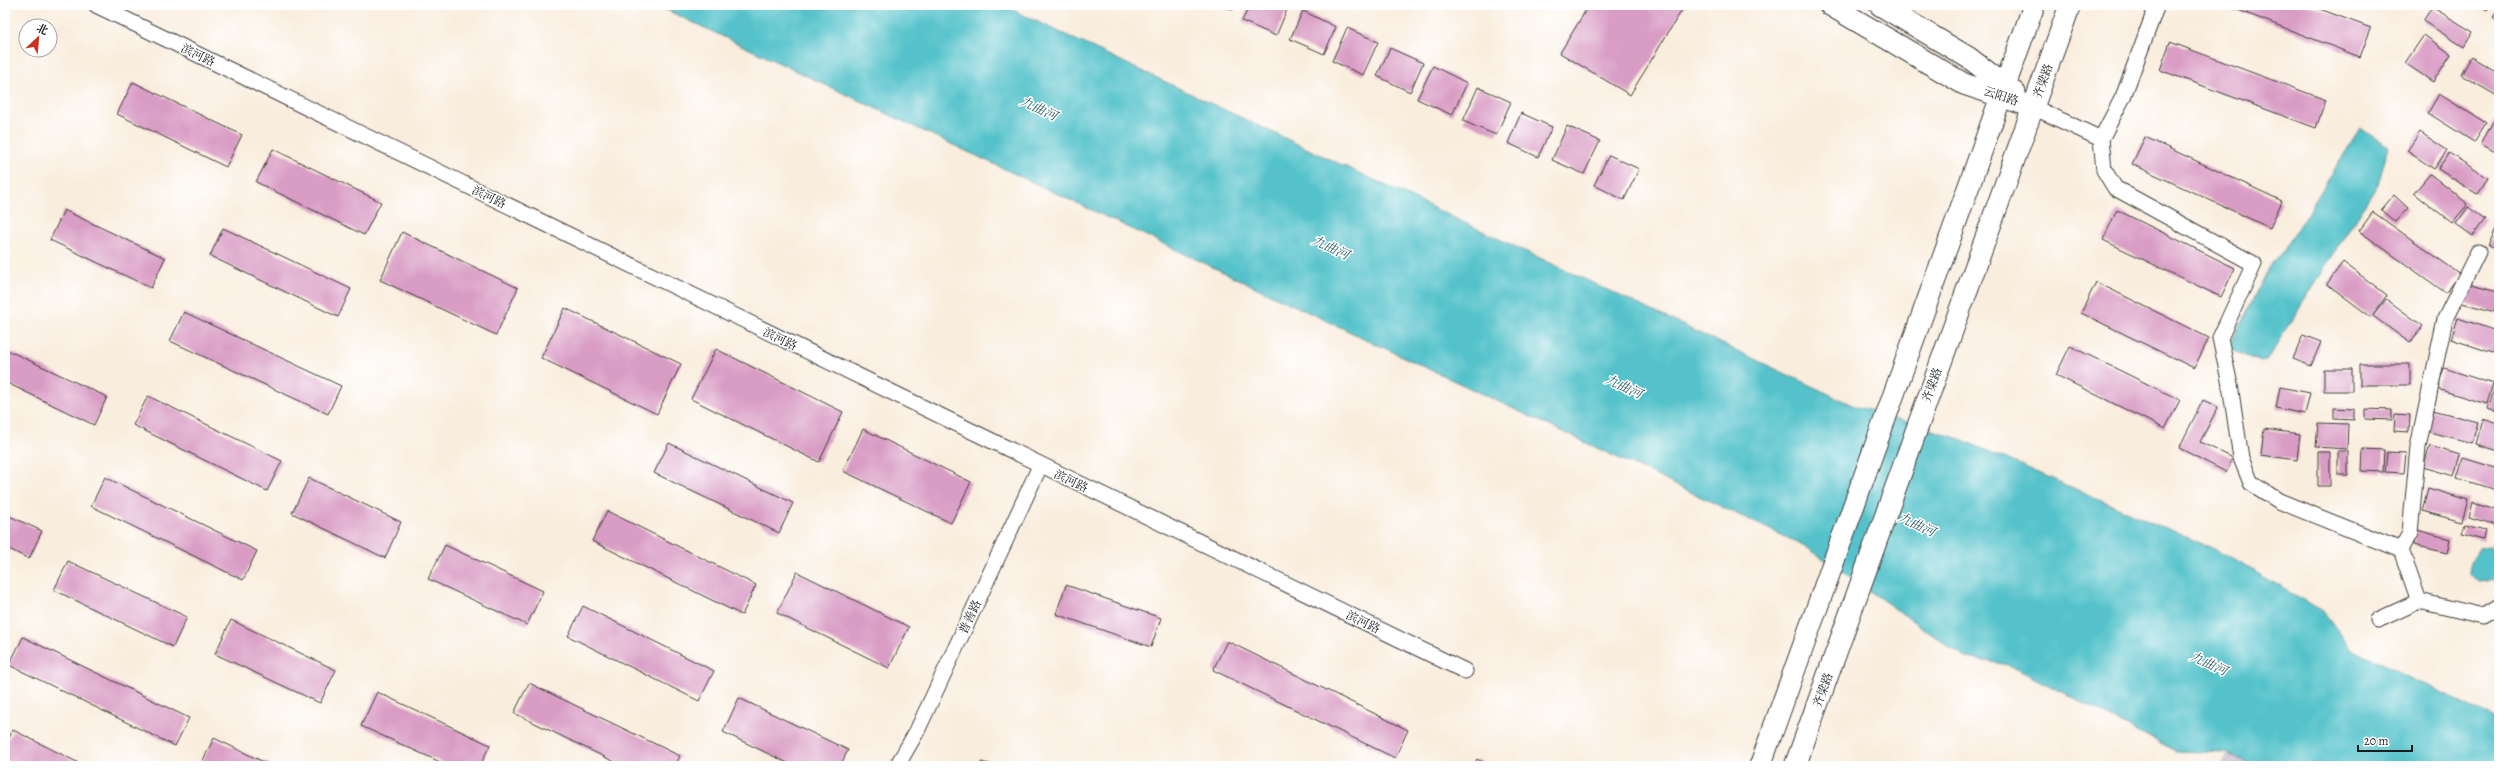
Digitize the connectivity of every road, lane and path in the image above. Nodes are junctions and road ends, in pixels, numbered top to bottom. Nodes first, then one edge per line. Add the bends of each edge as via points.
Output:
1 (96, 5) edge
2 (1830, 5) edge
3 (1880, 5) edge
4 (2034, 5) edge
5 (2070, 5) edge
6 (2157, 5) edge
7 (2002, 91) junction
8 (2033, 107) junction
9 (2101, 139) junction
10 (2478, 252) dead end
11 (1040, 466) junction
12 (2401, 550) junction
13 (2419, 601) junction
14 (2499, 606) edge
15 (2378, 620) dead end
16 (1465, 671) dead end
17 (897, 766) edge
18 (1760, 766) edge
19 (1795, 766) edge

1 - 11 street, 滨河路
2 - 7 main road, 云阳路 via 1964,84
3 - 7 main road, 云阳路 via 1969,58
4 - 7 main road
5 - 8 main road, 齐梁路
6 - 9 street via 2123,97
7 - 8 main road, 云阳路
7 - 18 main road
8 - 9 street
8 - 19 main road, 齐梁路
9 - 12 street via 2104,170 2115,188 2254,264 2220,338 2241,458 2251,483 2279,501
10 - 12 street via 2445,319 2418,447 2410,533
11 - 16 street, 滨河路
11 - 17 street, 普善路 via 917,731
12 - 13 street
13 - 14 street via 2483,616
13 - 15 street

